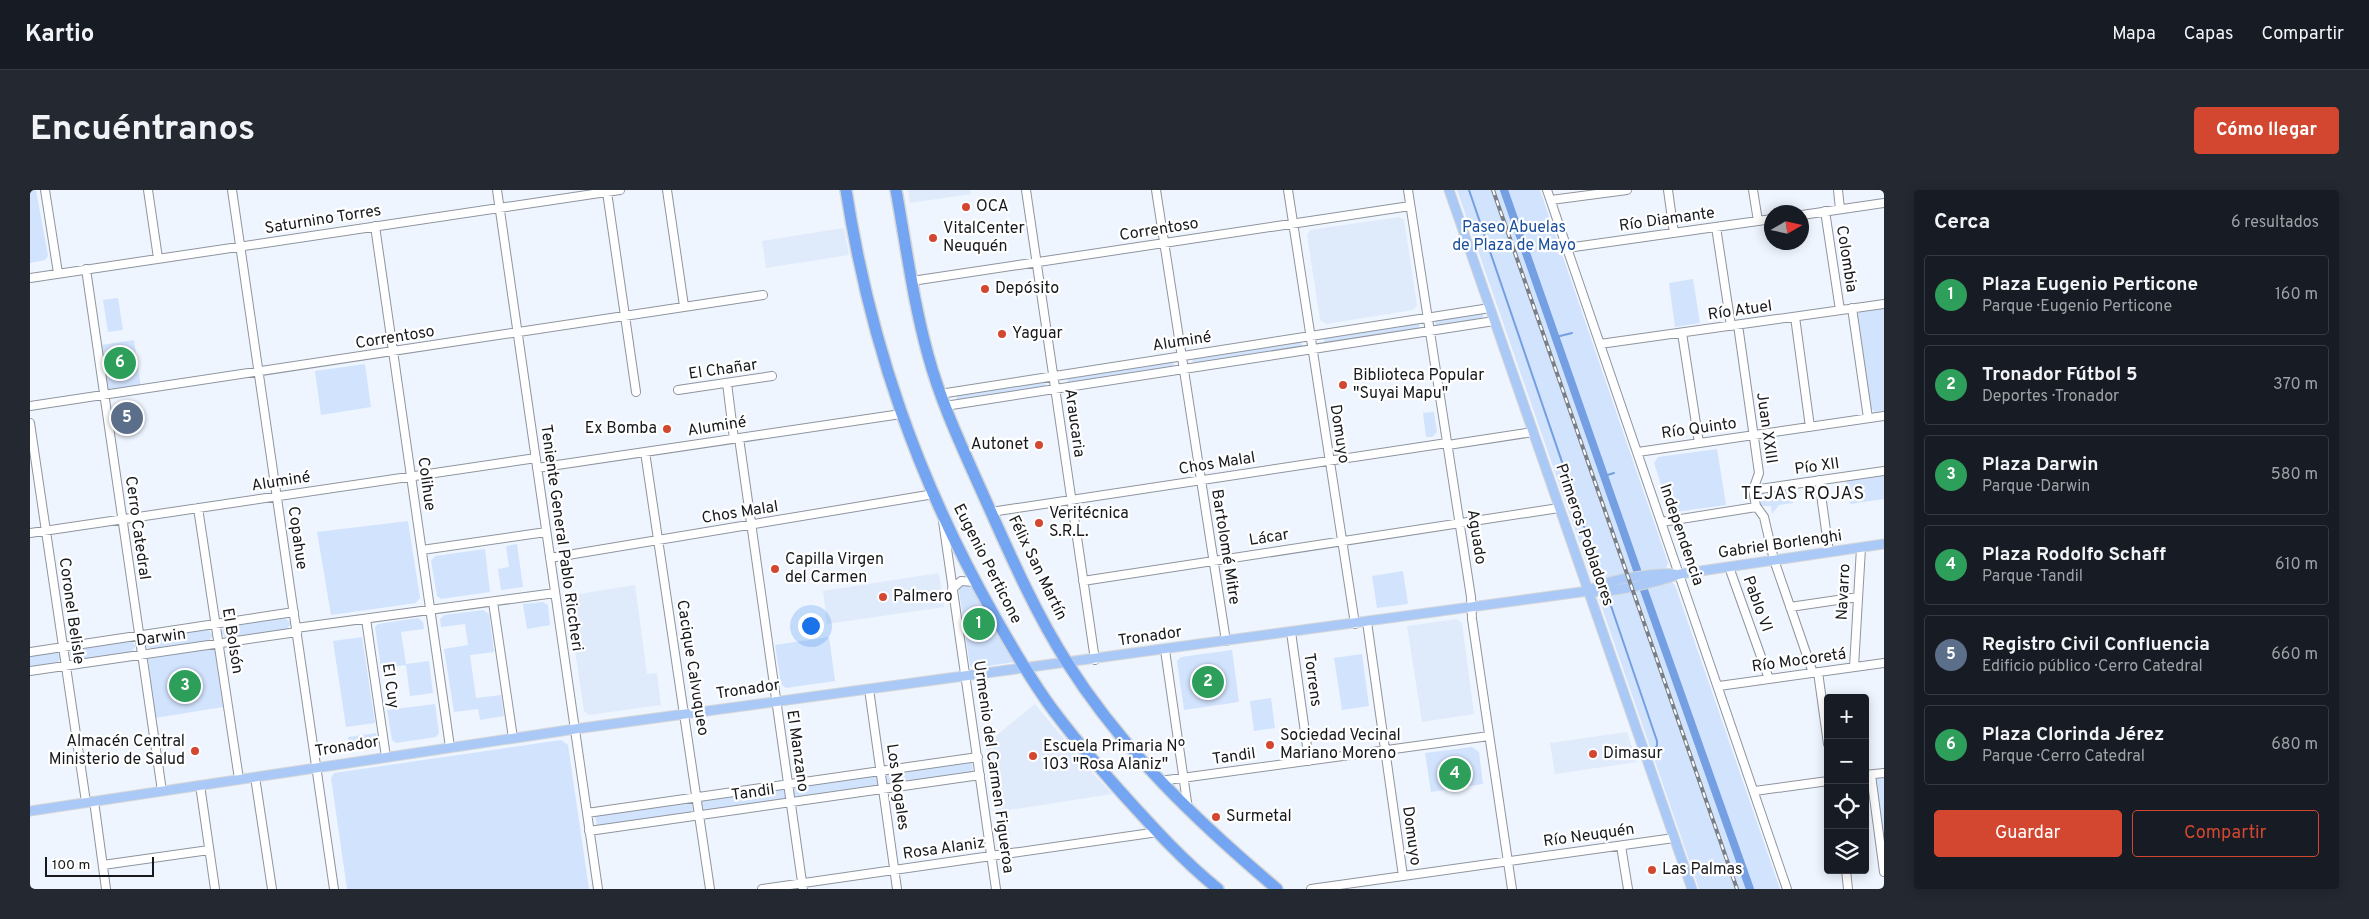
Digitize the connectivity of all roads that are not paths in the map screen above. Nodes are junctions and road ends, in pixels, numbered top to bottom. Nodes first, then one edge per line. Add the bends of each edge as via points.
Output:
1 (44, 190) edge
2 (148, 190) edge
3 (232, 190) edge
4 (497, 190) edge
5 (620, 190) edge
6 (667, 190) edge
7 (846, 190) edge
8 (896, 190) edge
9 (1026, 190) edge
10 (1156, 190) edge
11 (1288, 190) edge
12 (1408, 190) edge
13 (1449, 190) edge
14 (1547, 190) edge
15 (1627, 190) edge
16 (1668, 190) edge
17 (1753, 190) edge
18 (1838, 190) edge
19 (607, 192) junction
20 (1550, 200) junction
21 (1884, 203) edge
22 (1410, 206) junction
23 (500, 207) junction
24 (1840, 209) junction
25 (1825, 211) junction
26 (1809, 214) edge
27 (1764, 220) edge
28 (1758, 221) junction
29 (1293, 224) junction
30 (375, 226) junction
31 (1716, 227) junction
32 (1674, 233) junction
33 (1164, 243) junction
34 (240, 246) junction
35 (1567, 248) junction
36 (158, 258) junction
37 (1036, 262) junction
38 (86, 269) junction
39 (58, 274) junction
40 (30, 278) edge
41 (912, 281) junction
42 (764, 295) dead end
43 (1884, 304) edge
44 (684, 306) junction
45 (1490, 308) junction
46 (1852, 308) junction
47 (1840, 310) junction
48 (625, 315) junction
49 (1795, 317) junction
50 (1428, 318) junction
51 (1494, 321) junction
52 (1734, 325) junction
53 (1430, 331) junction
54 (518, 332) junction
55 (1682, 333) junction
56 (1310, 336) junction
57 (1600, 344) junction
58 (1312, 349) junction
59 (393, 352) junction
60 (1182, 356) junction
61 (1184, 369) junction
62 (259, 372) junction
63 (772, 376) dead end
64 (1053, 376) junction
65 (727, 383) junction
66 (1055, 389) junction
67 (678, 390) dead end
68 (636, 392) dead end
69 (940, 394) junction
70 (104, 395) junction
71 (30, 406) edge
72 (944, 406) junction
73 (901, 414) junction
74 (1884, 416) edge
75 (1868, 418) junction
76 (30, 423) edge
77 (1810, 427) junction
78 (1533, 432) junction
79 (1753, 435) junction
80 (737, 438) junction
81 (1698, 443) junction
82 (1448, 444) junction
83 (645, 452) junction
84 (1638, 452) junction
85 (536, 458) junction
86 (1329, 461) junction
87 (537, 468) junction
88 (1884, 471) edge
89 (411, 476) junction
90 (1201, 480) junction
91 (1819, 480) junction
92 (1753, 490) junction
93 (934, 494) junction
94 (277, 496) junction
95 (1072, 500) junction
96 (1756, 507) junction
97 (198, 508) junction
98 (1559, 508) junction
99 (941, 512) junction
100 (991, 512) junction
101 (122, 519) junction
102 (1662, 522) junction
103 (1460, 523) junction
104 (751, 525) junction
105 (46, 531) junction
106 (546, 532) junction
107 (30, 533) edge
108 (658, 540) junction
109 (1342, 541) junction
110 (1884, 544) edge
111 (1861, 548) junction
112 (422, 550) junction
113 (1829, 552) junction
114 (550, 558) junction
115 (1774, 560) junction
116 (1213, 561) junction
117 (1730, 567) junction
118 (1680, 574) junction
119 (1083, 581) junction
120 (975, 582) junction
121 (952, 589) junction
122 (1588, 591) junction
123 (555, 593) junction
124 (1858, 597) junction
125 (493, 602) junction
126 (1472, 607) junction
127 (1790, 607) junction
128 (430, 610) junction
129 (294, 612) junction
130 (366, 619) junction
131 (1366, 622) junction
132 (216, 624) junction
133 (1355, 624) junction
134 (296, 630) junction
135 (1291, 632) junction
136 (139, 635) junction
137 (1226, 641) junction
138 (219, 643) junction
139 (63, 647) junction
140 (1165, 650) junction
141 (30, 652) edge
142 (142, 654) junction
143 (1095, 660) junction
144 (1884, 662) edge
145 (1068, 663) junction
146 (66, 666) junction
147 (1854, 667) junction
148 (1024, 668) junction
149 (30, 671) edge
150 (1815, 672) junction
151 (966, 676) junction
152 (1769, 679) junction
153 (1719, 686) junction
154 (869, 689) junction
155 (776, 702) junction
156 (685, 714) junction
157 (575, 729) junction
158 (1489, 736) junction
159 (513, 738) junction
160 (1827, 739) edge
161 (450, 747) junction
162 (1385, 750) junction
163 (386, 757) junction
164 (978, 757) junction
165 (1309, 761) junction
166 (316, 767) junction
167 (880, 771) junction
168 (1884, 773) edge
169 (980, 775) junction
170 (1869, 775) edge
171 (255, 776) junction
172 (1183, 778) junction
173 (239, 779) junction
174 (1869, 781) edge
175 (1160, 782) junction
176 (1824, 782) edge
177 (788, 784) junction
178 (200, 785) junction
179 (883, 789) junction
180 (162, 791) junction
181 (1755, 791) junction
182 (697, 797) junction
183 (90, 802) junction
184 (790, 802) junction
185 (1188, 810) junction
186 (30, 811) edge
187 (587, 813) junction
188 (699, 815) junction
189 (589, 831) junction
190 (1158, 832) junction
191 (1674, 838) junction
192 (1621, 846) junction
193 (209, 850) junction
194 (991, 856) junction
195 (1508, 862) junction
196 (103, 865) junction
197 (1884, 866) edge
198 (894, 870) junction
199 (1846, 874) edge
200 (1402, 876) junction
201 (802, 886) edge
202 (106, 889) edge
203 (215, 889) edge
204 (272, 889) edge
205 (334, 889) edge
206 (598, 889) edge
207 (710, 889) edge
208 (762, 889) edge
209 (897, 889) edge
210 (996, 889) edge
211 (1218, 889) edge
212 (1276, 889) edge
213 (1311, 889) edge
214 (1512, 889) edge
215 (1628, 889) edge
216 (1692, 889) edge
217 (1787, 889) edge
218 (1848, 889) edge

1 - 39 street
2 - 36 street
3 - 34 street, Copahue
4 - 23 street, Teniente General Pablo Riccheri
5 - 19 street, Saturnino Torres
6 - 44 street
7 - 73 highway, Eugenio Perticone via 872,319
8 - 41 highway, Félix San Martín
9 - 37 street, Araucaria
10 - 33 street, Bartolomé Mitre
11 - 29 street, Domuyo
12 - 22 street, Aguado
13 - 45 main road, Primeros Pobladores
14 - 20 street, Independencia
15 - 20 street
16 - 32 street
17 - 28 street
18 - 24 street, Colombia
19 - 23 street, Saturnino Torres
19 - 48 street
20 - 35 street, Independencia
21 - 24 street
22 - 29 street, Correntoso
22 - 50 street, Aguado
23 - 30 street, Saturnino Torres
23 - 54 street, Teniente General Pablo Riccheri
24 - 25 street
25 - 26 street
25 - 47 street, Colombia
27 - 28 street, Río Diamante
28 - 31 street, Río Diamante
29 - 33 street, Correntoso
29 - 56 street, Domuyo
30 - 34 street, Saturnino Torres
30 - 59 street, Colihue
31 - 32 street, Río Diamante
31 - 52 street, Juan XXIII
32 - 35 street, Río Diamante
33 - 37 street, Correntoso
33 - 60 street, Bartolomé Mitre
34 - 36 street, Saturnino Torres
34 - 62 street, Copahue
35 - 57 street, Independencia
36 - 38 street, Saturnino Torres
37 - 41 street, Correntoso
37 - 64 street, Araucaria
38 - 39 street, Saturnino Torres
38 - 70 street, Cerro Catedral
39 - 40 street, Saturnino Torres
41 - 69 highway, Félix San Martín via 923,338
42 - 44 street, Correntoso
43 - 46 street, Río Atuel
44 - 48 street, Correntoso
45 - 50 street
45 - 51 main road, Primeros Pobladores
46 - 47 street, Río Atuel
46 - 75 street, Colombia
47 - 49 street, Río Atuel
48 - 54 street, Correntoso
48 - 68 street
49 - 52 street, Río Atuel
49 - 77 street
50 - 53 street, Aguado
50 - 56 street, Aluminé
51 - 53 street
51 - 78 main road, Primeros Pobladores
52 - 55 street, Río Atuel
52 - 79 street, Juan XXIII
53 - 58 street, Aluminé
53 - 82 street, Aguado
54 - 59 street, Correntoso
54 - 85 street, Teniente General Pablo Riccheri
55 - 57 street, Río Atuel
55 - 81 street
56 - 58 street, Domuyo
56 - 60 street, Aluminé
57 - 84 street, Independencia
58 - 61 street, Aluminé
58 - 86 street, Domuyo
59 - 62 street, Correntoso
59 - 89 street, Colihue
60 - 61 street, Bartolomé Mitre
60 - 64 street, Aluminé
61 - 66 street, Aluminé
61 - 90 street, Bartolomé Mitre
62 - 70 street, Correntoso
62 - 94 street, Copahue
63 - 65 street, El Chañar
64 - 66 street, Araucaria
64 - 69 street, Aluminé
65 - 67 street, El Chañar
65 - 80 street, El Manzano
66 - 72 street, Aluminé
66 - 95 street, Araucaria
69 - 72 highway, Félix San Martín
70 - 71 street, Correntoso
70 - 101 street, Cerro Catedral
72 - 100 highway, Félix San Martín
73 - 80 street, Aluminé
73 - 93 highway, Eugenio Perticone
74 - 75 street, Río Quinto
75 - 77 street, Río Quinto
76 - 105 street, Coronel Belisle
77 - 79 street, Río Quinto
78 - 82 street
78 - 98 main road, Primeros Pobladores
79 - 81 street, Río Quinto
79 - 92 street, Juan XXIII via 1759,473
80 - 83 street, Aluminé
80 - 104 street, El Manzano
81 - 84 street, Río Quinto
82 - 86 street, Chos Malal
82 - 103 street, Aguado
83 - 87 street, Aluminé
83 - 108 street, Cacique Calvuqueo
84 - 102 street, Independencia
85 - 87 street, Teniente General Pablo Riccheri
85 - 89 street, Aluminé
86 - 90 street, Chos Malal
86 - 109 street, Domuyo
87 - 106 street, Teniente General Pablo Riccheri
88 - 91 street, Pío XII
89 - 94 street, Aluminé
89 - 112 street, Colihue
90 - 95 street, Chos Malal
90 - 116 street, Bartolomé Mitre
91 - 92 street, Pío XII
91 - 113 street, Navarro
92 - 96 street, Juan XXIII
93 - 99 highway, Eugenio Perticone
93 - 104 street, Chos Malal
94 - 97 street, Aluminé
94 - 129 street, Copahue
95 - 100 street, Chos Malal
95 - 119 street, Araucaria
96 - 102 street
96 - 115 street, Juan XXIII via 1764,517
97 - 101 street, Aluminé
97 - 132 street, El Bolsón
98 - 103 street
98 - 122 main road, Primeros Pobladores
99 - 120 highway, Eugenio Perticone
99 - 121 street, Urmenio del Carmen Figueroa
100 - 145 highway, Félix San Martín
101 - 105 street, Aluminé
101 - 136 street, Cerro Catedral
102 - 118 street, Independencia
103 - 109 street, Lácar
103 - 126 street, Aguado
104 - 108 street, Chos Malal
104 - 155 street, El Manzano
105 - 107 street, Aluminé
105 - 139 street, Coronel Belisle
106 - 112 street
106 - 114 street, Teniente General Pablo Riccheri
108 - 114 street, Chos Malal
108 - 156 street, Cacique Calvuqueo
109 - 116 street, Lácar
109 - 133 street, Domuyo
110 - 111 main road, Gabriel Borlenghi
111 - 113 main road, Gabriel Borlenghi
111 - 124 street, Navarro
112 - 128 street, Colihue
113 - 115 main road, Gabriel Borlenghi
114 - 123 street, Teniente General Pablo Riccheri
115 - 117 main road, Gabriel Borlenghi
115 - 127 street, Juan XXIII
116 - 119 street, Lácar
116 - 137 street, Bartolomé Mitre
117 - 118 main road, Gabriel Borlenghi
117 - 152 street, Pablo VI
118 - 122 main road, Gabriel Borlenghi via 1598,592
118 - 153 street, Independencia
119 - 143 street, Araucaria
120 - 121 street via 962,581
120 - 148 highway, Eugenio Perticone
121 - 151 street, Urmenio del Carmen Figueroa
122 - 126 main road, Gabriel Borlenghi
122 - 191 main road, Primeros Pobladores
123 - 125 street, Darwin
123 - 157 street, Teniente General Pablo Riccheri
124 - 127 street
124 - 147 street, Navarro
125 - 128 street, Darwin
125 - 159 street
126 - 131 main road, Tronador
126 - 158 street, Aguado
127 - 150 street, Juan XXIII
128 - 130 street, Darwin
128 - 161 street, Colihue
129 - 132 street, Darwin
129 - 134 street, Copahue
130 - 134 street, Darwin
130 - 163 street, El Cuy
131 - 133 main road, Tronador
131 - 162 street, Domuyo
132 - 136 street, Darwin
132 - 138 street, El Bolsón
133 - 135 main road, Tronador
134 - 138 street, Darwin
134 - 166 street, Copahue
135 - 137 main road, Tronador
135 - 165 street, Torrens
136 - 139 street, Darwin
136 - 142 street, Cerro Catedral
137 - 140 main road, Tronador
138 - 142 street, Darwin
138 - 173 street, El Bolsón
139 - 141 street, Darwin
139 - 146 street, Coronel Belisle
140 - 143 main road, Tronador
140 - 172 street
142 - 146 street, Darwin
142 - 180 street, Cerro Catedral
143 - 145 main road, Tronador
144 - 147 street, Río Mocoretá
145 - 148 main road, Tronador
145 - 175 highway, Félix San Martín via 1114,727
146 - 149 street, Darwin
146 - 183 street, Coronel Belisle
147 - 150 street, Río Mocoretá
148 - 151 main road, Tronador
148 - 190 highway, Eugenio Perticone via 1069,730
150 - 152 street, Río Mocoretá
150 - 160 street, Juan XXIII
151 - 154 main road, Tronador
151 - 164 street, Urmenio del Carmen Figueroa
152 - 153 street, Río Mocoretá
153 - 181 street, Independencia
154 - 155 main road, Tronador
154 - 167 street, Los Nogales
155 - 156 main road, Tronador
155 - 177 street, El Manzano
156 - 157 main road, Tronador
156 - 182 street, Cacique Calvuqueo
157 - 159 main road, Tronador
157 - 187 street, Teniente General Pablo Riccheri
158 - 162 street, Tandil
158 - 195 street, Aguado
159 - 161 main road, Tronador
161 - 163 main road, Tronador
162 - 165 street, Tandil
162 - 200 street, Domuyo
163 - 166 main road, Tronador
164 - 167 street, Tandil
164 - 169 street, Urmenio del Carmen Figueroa
165 - 172 street, Tandil
166 - 171 main road, Tronador
166 - 205 street, Copahue
167 - 177 street, Tandil
167 - 179 street, Los Nogales
168 - 170 street
169 - 179 street, Tandil
169 - 194 street, Urmenio del Carmen Figueroa
171 - 173 main road, Tronador
171 - 204 street
172 - 175 street, Tandil
172 - 185 street
173 - 178 main road, Tronador
174 - 197 street
175 - 185 highway, Félix San Martín
176 - 181 street
177 - 182 street, Tandil
177 - 184 street, El Manzano
178 - 180 main road, Tronador
178 - 193 street
179 - 184 street, Tandil
179 - 198 street, Los Nogales
180 - 183 main road, Tronador
181 - 217 street, Independencia
182 - 187 street, Tandil
182 - 188 street, Cacique Calvuqueo
183 - 186 main road, Tronador
183 - 196 street, Coronel Belisle
184 - 188 street, Tandil
184 - 201 street, El Manzano
185 - 212 highway, Félix San Martín
187 - 189 street, Teniente General Pablo Riccheri
188 - 189 street, Tandil
188 - 207 street, Cacique Calvuqueo
189 - 206 street, Teniente General Pablo Riccheri
190 - 194 street, Rosa Alaniz
190 - 211 highway, Eugenio Perticone
191 - 192 street, Río Neuquén
191 - 216 main road, Primeros Pobladores
192 - 195 street, Río Neuquén
192 - 215 street
193 - 196 street
193 - 203 street
194 - 198 street, Rosa Alaniz
194 - 210 street, Urmenio del Carmen Figueroa
195 - 200 street, Río Neuquén
195 - 214 street, Aguado
196 - 202 street, Coronel Belisle
198 - 201 street, Rosa Alaniz
198 - 209 street, Los Nogales
199 - 218 street
200 - 213 street, Río Neuquén
201 - 208 street, Rosa Alaniz

